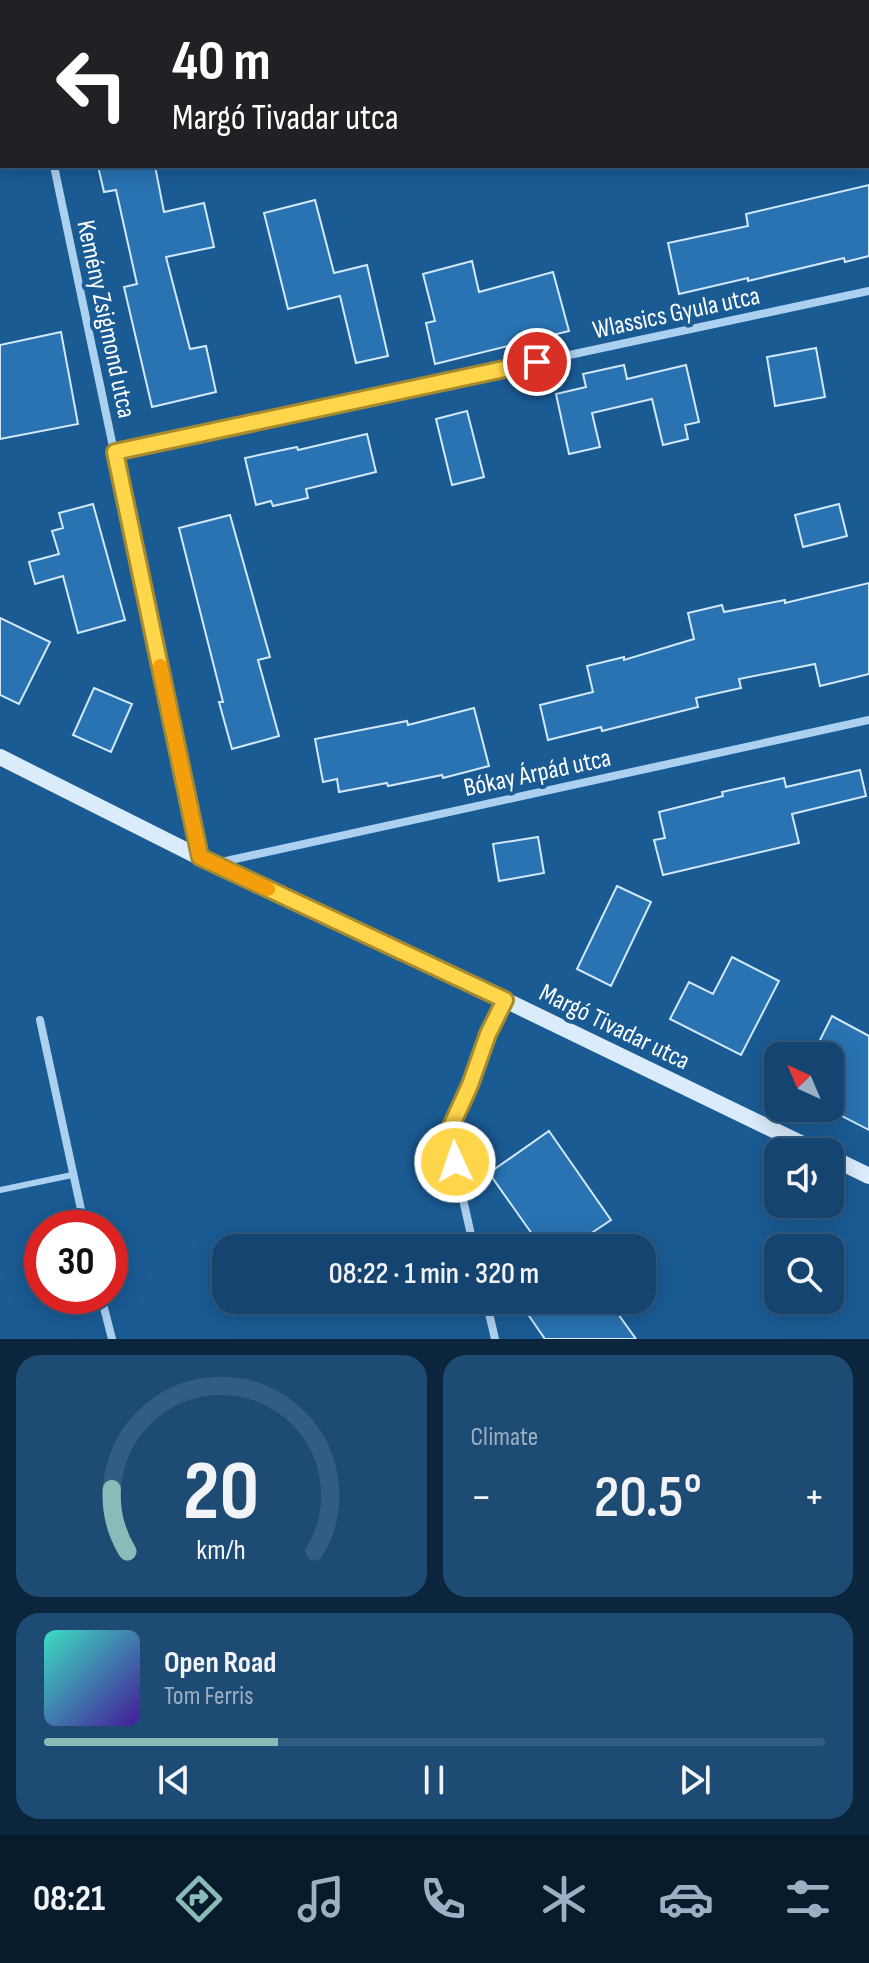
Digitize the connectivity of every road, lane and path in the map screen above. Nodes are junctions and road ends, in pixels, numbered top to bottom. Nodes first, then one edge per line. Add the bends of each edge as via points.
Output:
1 (54, 168) edge
2 (869, 291) edge
3 (115, 452) junction
4 (869, 720) edge
5 (0, 757) edge
6 (206, 860) junction
7 (505, 1000) junction
8 (40, 1020) dead end
9 (790, 1138) edge
10 (844, 1164) edge
11 (72, 1175) junction
12 (869, 1176) edge
13 (0, 1190) edge
14 (81, 1210) edge
15 (471, 1234) edge
16 (106, 1314) edge
17 (489, 1314) edge
18 (112, 1339) edge
19 (495, 1339) edge

1 - 3 street, Kemény Zsigmond utca
2 - 3 street, Wlassics Gyula utca
3 - 6 street, Kemény Zsigmond utca
4 - 6 street, Bókay Árpád utca
5 - 6 street, Margó Tivadar utca
6 - 7 street, Margó Tivadar utca
7 - 9 street, Margó Tivadar utca
7 - 15 street via 448,1133
8 - 11 street
10 - 12 street
11 - 13 lane
11 - 14 street
16 - 18 street
17 - 19 street

